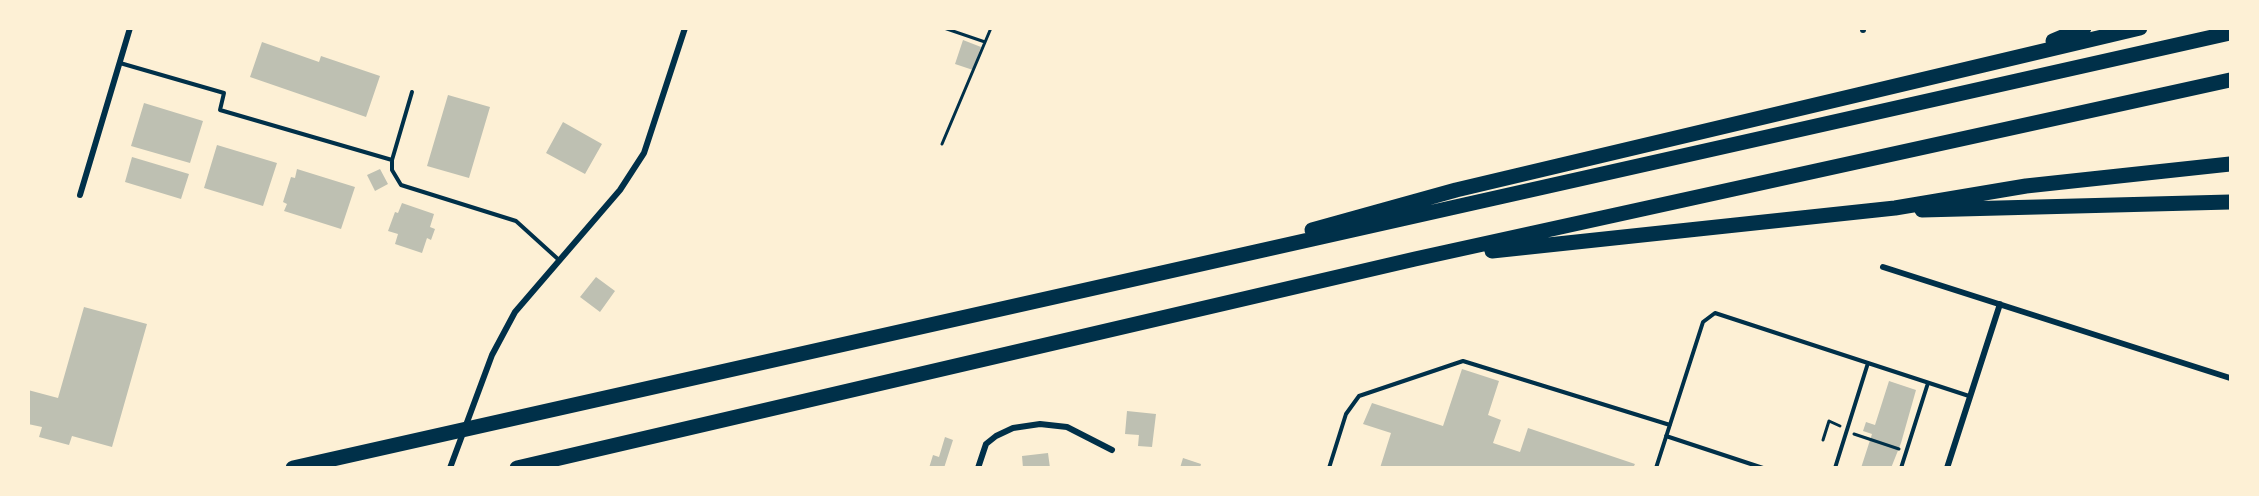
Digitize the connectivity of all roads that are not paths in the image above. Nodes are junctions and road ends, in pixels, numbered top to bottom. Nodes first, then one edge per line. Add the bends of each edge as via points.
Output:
1 (130, 28) edge
2 (685, 28) edge
3 (2084, 28) edge
4 (2140, 28) edge
5 (2230, 33) edge
6 (2005, 60) junction
7 (120, 63) junction
8 (2230, 80) edge
9 (412, 92) dead end
10 (392, 160) junction
11 (2230, 164) edge
12 (80, 195) dead end
13 (2230, 202) edge
14 (1895, 208) junction
15 (1415, 259) junction
16 (559, 260) junction
17 (1883, 267) dead end
18 (1115, 284) junction
19 (2000, 304) junction
20 (1868, 363) junction
21 (2230, 378) edge
22 (1928, 382) junction
23 (1969, 396) junction
24 (1670, 425) junction
25 (1666, 436) junction
26 (1112, 450) dead end
27 (293, 468) edge
28 (450, 468) edge
29 (517, 468) edge
30 (978, 468) edge
31 (1329, 468) edge
32 (1656, 468) edge
33 (1763, 468) edge
34 (1835, 468) edge
35 (1901, 468) edge
36 (1947, 468) edge

1 - 7 street
2 - 16 street via 644,153 620,190
3 - 6 highway
4 - 6 highway
5 - 18 highway
6 - 18 highway via 1456,190
7 - 10 lane via 224,93 219,110
7 - 12 street
8 - 15 highway
9 - 10 lane
10 - 16 lane via 392,170 401,185 516,220
11 - 14 highway via 2026,186
13 - 14 highway via 1940,211
14 - 15 highway
15 - 29 highway
16 - 28 street via 515,312 502,334
17 - 19 street
18 - 27 highway
19 - 21 street
19 - 23 street
20 - 22 lane
20 - 24 lane via 1715,313 1703,322
20 - 34 lane
22 - 23 lane
22 - 35 lane
23 - 36 street
24 - 25 lane
24 - 31 lane via 1462,361 1359,396 1346,414
25 - 32 lane
25 - 33 lane
26 - 30 street via 1067,428 1040,424 1013,428 986,444

